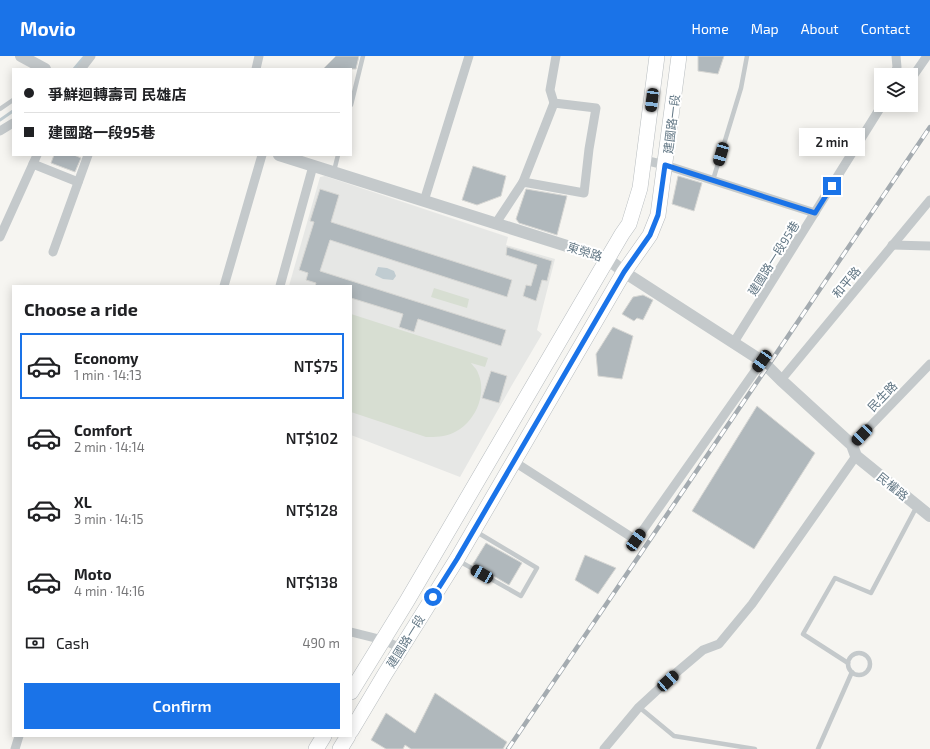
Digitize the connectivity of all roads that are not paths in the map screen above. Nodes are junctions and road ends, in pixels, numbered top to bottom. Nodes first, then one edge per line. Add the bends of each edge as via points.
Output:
1 (21, 56) edge
2 (91, 56) edge
3 (259, 56) edge
4 (363, 56) edge
5 (469, 56) edge
6 (556, 56) edge
7 (657, 56) edge
8 (679, 56) edge
9 (747, 56) edge
10 (896, 56) edge
11 (927, 56) edge
12 (43, 68) edge
13 (82, 68) edge
14 (256, 68) edge
15 (897, 68) edge
16 (918, 69) edge
17 (12, 101) edge
18 (352, 101) edge
19 (554, 103) junction
20 (0, 109) edge
21 (878, 112) edge
22 (12, 123) edge
23 (0, 131) edge
24 (88, 156) edge
25 (262, 156) edge
26 (282, 156) edge
27 (338, 156) edge
28 (35, 159) edge
29 (644, 160) junction
30 (665, 165) junction
31 (313, 166) junction
32 (334, 172) junction
33 (714, 180) junction
34 (78, 182) junction
35 (524, 182) junction
36 (930, 200) edge
37 (424, 201) junction
38 (815, 213) junction
39 (496, 223) junction
40 (0, 237) edge
41 (892, 245) junction
42 (930, 246) edge
43 (53, 252) dead end
44 (608, 259) junction
45 (624, 272) junction
46 (224, 285) edge
47 (280, 285) edge
48 (734, 342) junction
49 (762, 361) junction
50 (930, 364) edge
51 (781, 380) junction
52 (854, 450) junction
53 (513, 461) junction
54 (918, 506) junction
55 (930, 516) edge
56 (473, 530) junction
57 (457, 559) junction
58 (352, 632) edge
59 (383, 640) junction
60 (401, 648) junction
61 (848, 663) junction
62 (852, 672) junction
63 (352, 690) edge
64 (639, 707) junction
65 (352, 729) edge
66 (19, 737) edge
67 (323, 737) edge
68 (347, 737) edge
69 (15, 749) edge
70 (316, 749) edge
71 (340, 749) edge
72 (604, 749) edge
73 (755, 749) edge
74 (818, 749) edge

1 - 12 street
2 - 13 street
3 - 14 street
4 - 18 lane
5 - 37 street
6 - 19 street via 550,90
7 - 29 main road, 建國路一段
8 - 30 main road, 建國路一段
9 - 33 lane via 741,88
10 - 15 street
11 - 16 street
17 - 20 lane
19 - 35 street
19 - 35 street via 596,108 584,193
21 - 38 street, 建國路一段95巷
22 - 23 street
24 - 34 street
25 - 46 street
26 - 31 street, 東榮路
27 - 32 lane
28 - 34 street
28 - 40 street
29 - 30 street
29 - 44 main road, 建國路一段 via 640,188 629,224
30 - 33 street
30 - 45 main road, 建國路一段 via 658,215 650,235
31 - 32 street, 東榮路
31 - 47 street
32 - 37 street, 東榮路
33 - 38 street
34 - 43 street
35 - 39 street
36 - 41 street, 和平路
37 - 39 street, 東榮路
38 - 48 street, 建國路一段95巷
39 - 44 street, 東榮路
41 - 42 street
41 - 51 street, 和平路
44 - 45 street, 東榮路
44 - 59 main road, 建國路一段
45 - 48 street, 東榮路
45 - 53 main road, 建國路一段
48 - 49 street, 東榮路
49 - 51 street, 東榮路
49 - 53 street via 636,540
50 - 52 street, 民生路
51 - 52 street, 東榮路
52 - 54 street, 民權路
52 - 64 street, 民生路 via 752,604 719,644 703,650
53 - 56 main road, 建國路一段
54 - 55 street, 民權路
54 - 61 lane via 871,593 836,578 803,634
56 - 57 main road, 建國路一段
56 - 57 lane via 537,568 521,596
57 - 60 main road, 建國路一段
58 - 59 street
59 - 60 street
59 - 63 main road, 建國路一段
60 - 65 main road, 建國路一段
61 - 62 lane
61 - 62 lane via 851,656 857,653 869,660 866,673 859,675
62 - 74 lane
64 - 72 street, 民生路
64 - 73 lane via 674,736
66 - 69 street
67 - 70 main road
68 - 71 main road

